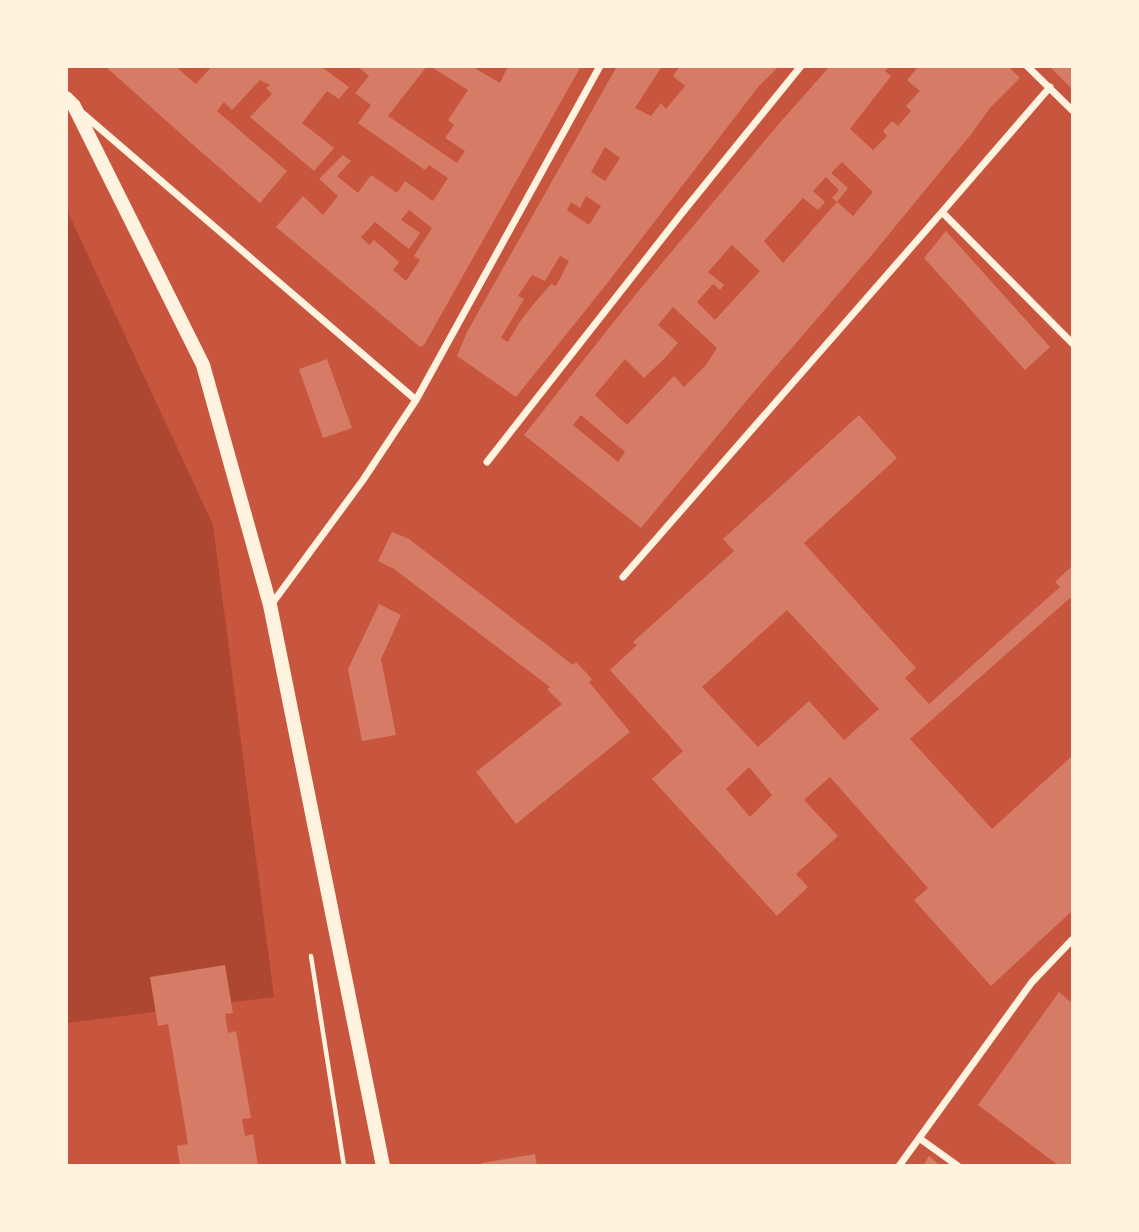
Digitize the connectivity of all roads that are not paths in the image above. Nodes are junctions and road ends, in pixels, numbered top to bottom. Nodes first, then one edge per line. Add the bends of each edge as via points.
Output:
1 (600, 66) edge
2 (801, 66) edge
3 (1027, 66) edge
4 (1049, 87) junction
5 (70, 102) edge
6 (1073, 110) edge
7 (942, 212) junction
8 (1073, 342) edge
9 (416, 400) junction
10 (487, 462) dead end
11 (623, 577) dead end
12 (270, 605) junction
13 (1073, 940) edge
14 (919, 1138) junction
15 (383, 1166) edge
16 (899, 1166) edge
17 (958, 1166) edge

1 - 9 street
2 - 10 street
3 - 4 street
4 - 6 street
4 - 7 street
5 - 9 street
5 - 12 main road via 203,365
7 - 8 street
7 - 11 street
9 - 12 street
12 - 15 main road
13 - 14 street via 1032,982
14 - 16 street
14 - 17 street

